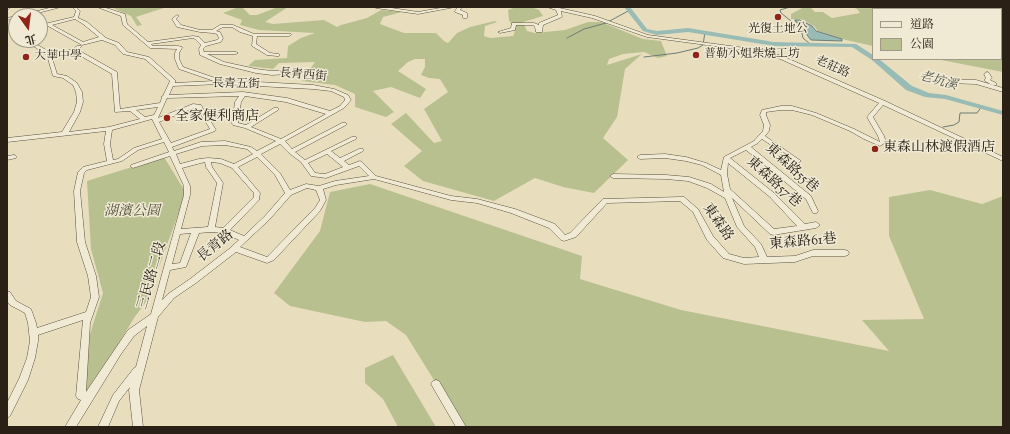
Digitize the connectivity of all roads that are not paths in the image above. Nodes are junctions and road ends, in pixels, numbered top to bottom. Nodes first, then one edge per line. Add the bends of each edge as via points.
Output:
1 (59, 7) edge
2 (74, 7) edge
3 (99, 7) edge
4 (376, 7) edge
5 (453, 7) edge
6 (460, 7) edge
7 (549, 7) edge
8 (558, 9) junction
9 (48, 10) edge
10 (177, 16) dead end
11 (465, 16) dead end
12 (76, 18) junction
13 (48, 24) joint
14 (214, 32) junction
15 (500, 32) dead end
16 (255, 35) junction
17 (289, 35) dead end
18 (102, 38) junction
19 (148, 43) junction
20 (82, 44) junction
21 (204, 45) junction
22 (39, 48) edge
23 (75, 50) junction
24 (236, 53) dead end
25 (202, 54) junction
26 (276, 55) dead end
27 (49, 57) junction
28 (301, 72) dead end
29 (987, 74) dead end
30 (221, 82) junction
31 (950, 82) dead end
32 (171, 85) junction
33 (1003, 89) edge
34 (243, 94) junction
35 (164, 97) junction
36 (883, 102) junction
37 (160, 105) junction
38 (131, 109) junction
39 (276, 109) dead end
40 (330, 113) junction
41 (156, 118) junction
42 (144, 119) junction
43 (344, 124) dead end
44 (247, 127) junction
45 (109, 128) junction
46 (65, 133) junction
47 (762, 136) junction
48 (354, 138) dead end
49 (7, 140) edge
50 (281, 141) junction
51 (168, 143) junction
52 (747, 147) junction
53 (361, 150) dead end
54 (327, 151) junction
55 (291, 152) junction
56 (172, 153) junction
57 (257, 154) junction
58 (14, 157) dead end
59 (640, 157) dead end
60 (7, 158) edge
61 (726, 158) junction
62 (1003, 159) edge
63 (208, 160) junction
64 (339, 161) junction
65 (798, 161) dead end
66 (110, 162) junction
67 (304, 163) junction
68 (133, 166) dead end
69 (234, 167) junction
70 (347, 167) junction
71 (178, 168) junction
72 (724, 174) junction
73 (613, 176) dead end
74 (374, 177) junction
75 (319, 188) junction
76 (416, 188) joint
77 (289, 193) junction
78 (728, 193) junction
79 (815, 211) dead end
80 (816, 225) dead end
81 (803, 227) junction
82 (211, 229) junction
83 (196, 230) junction
84 (225, 231) junction
85 (178, 232) junction
86 (245, 240) junction
87 (234, 248) junction
88 (845, 253) dead end
89 (764, 260) junction
90 (167, 268) junction
91 (7, 294) edge
92 (88, 315) junction
93 (154, 316) junction
94 (33, 333) junction
95 (139, 369) junction
96 (436, 384) dead end
97 (89, 398) junction
98 (7, 413) edge
99 (70, 427) edge
100 (103, 427) edge
101 (138, 427) edge
102 (460, 427) edge

1 - 9 street
2 - 12 street via 78,11
3 - 19 street via 123,14 125,24
4 - 5 street via 418,13
6 - 11 street via 457,11
7 - 8 street, 老莊路
8 - 15 street via 560,16 541,24 540,31 534,24 514,24 513,29
8 - 36 street, 老莊路 via 593,17 647,36 780,56
10 - 14 street via 174,19 179,26
12 - 13 street
12 - 18 street via 86,23
13 - 20 street
14 - 16 street via 222,26 233,26
14 - 21 street via 221,38 219,41
16 - 17 street
16 - 26 street via 254,45
18 - 20 street
18 - 32 street via 117,44 125,53 147,58 173,81
19 - 21 street via 193,37
19 - 30 street via 152,46 180,48 177,53 181,68
20 - 23 street
21 - 25 street via 200,49
22 - 27 street
23 - 27 street
23 - 38 street via 115,73 117,111
24 - 25 street
25 - 28 street via 222,63 256,71
27 - 46 street via 55,75 65,77 75,84 79,92 77,112
29 - 33 street via 987,80
30 - 32 street, 長青西街
30 - 40 street, 長青西街 via 324,88 346,96 347,103
31 - 33 street via 980,82
32 - 35 street
34 - 35 street, 長青五街
34 - 40 street, 長青五街 via 287,100
34 - 44 street via 238,102 235,124
35 - 37 street
36 - 47 street via 870,117 881,136 883,142 880,144 814,114 792,108 764,111 767,126
36 - 62 street, 老莊路
37 - 38 street
37 - 41 street
38 - 42 street
39 - 44 street
40 - 50 street, 長青西街
41 - 42 street
41 - 51 street, 三民路二段
41 - 51 street via 200,106 213,130
42 - 45 street
43 - 55 street
44 - 50 street
45 - 46 street
45 - 66 street via 107,144
46 - 49 street
47 - 52 street
47 - 65 street
48 - 54 street
50 - 55 street
50 - 57 street, 長青西街
51 - 56 street, 三民路二段
51 - 66 street via 136,149 120,160
52 - 61 street
52 - 79 street, 東森路55巷 via 809,198
53 - 64 street
54 - 64 street
54 - 67 street
55 - 67 street
56 - 57 street via 200,144 225,142 249,148
56 - 68 street
56 - 71 street, 三民路二段
57 - 69 street, 長青西街
57 - 77 street via 278,174
58 - 60 street
59 - 72 street via 665,156 686,159
61 - 72 street, 東森路
61 - 81 street, 東森路57巷 via 772,195
63 - 69 street via 221,161
63 - 71 street
63 - 82 street via 209,167 220,183
64 - 70 street
66 - 92 street via 85,168 81,172 77,191 81,242 92,276 95,297
67 - 70 street via 313,175 326,176
69 - 84 street via 257,193 257,198
70 - 74 street via 360,163
71 - 85 street, 三民路二段 via 187,186 187,195
72 - 78 street, 東森路
73 - 78 street via 689,180
74 - 75 street, 長青路
74 - 76 street, 長青路
75 - 77 street, 長青路 via 306,186
75 - 87 street via 322,200 318,209 271,258 267,260
76 - 89 street, 東森路 via 451,198 477,201 537,220 552,226 564,238 573,235 605,201 682,199 696,211 710,238 726,256 744,261
77 - 86 street, 長青路
78 - 81 street via 773,232
78 - 89 street, 東森路 via 742,227 758,246
80 - 81 street
82 - 83 street
82 - 84 street
83 - 85 street
83 - 90 street via 183,265
84 - 86 street
85 - 90 street, 三民路二段
86 - 87 street, 長青路
87 - 93 street, 長青路 via 171,296
88 - 89 street, 東森路61巷 via 813,253 795,259
90 - 93 street, 三民路二段
91 - 94 street via 12,303 28,311
92 - 94 street
92 - 97 street via 81,396
93 - 95 street, 三民路二段
93 - 97 street via 131,333
94 - 98 street via 31,358
95 - 100 street via 116,398
95 - 101 street, 三民路二段 via 134,390
96 - 102 street
97 - 99 street

